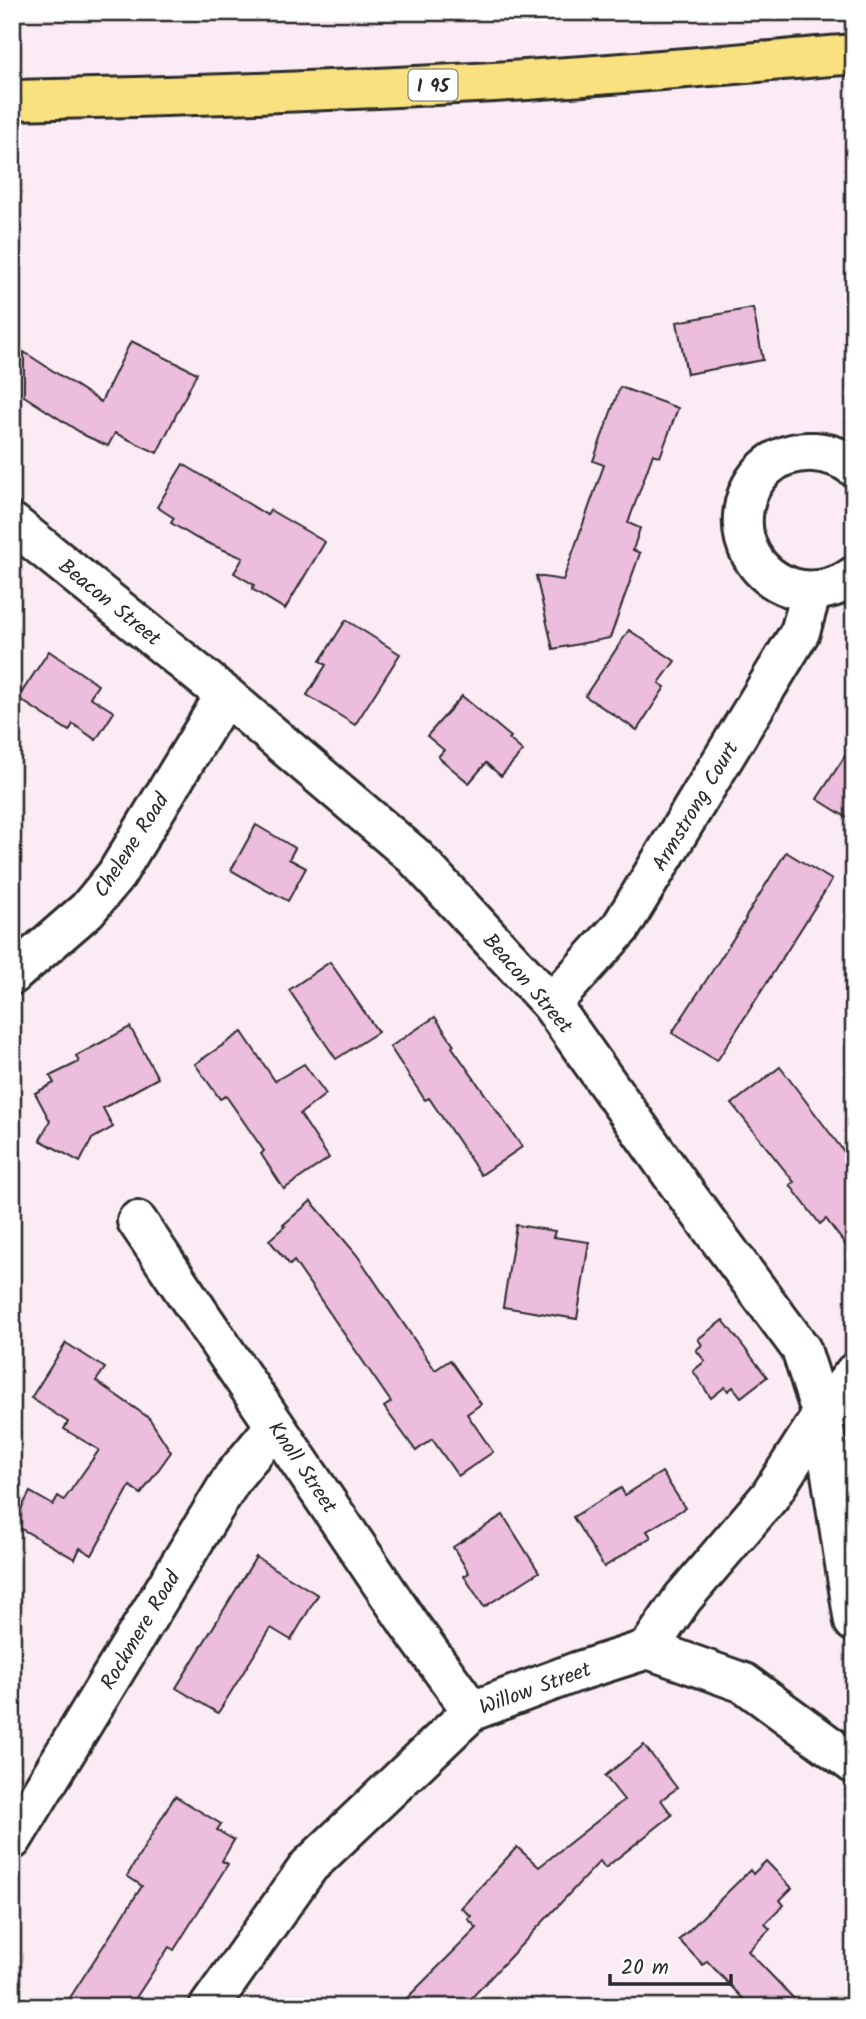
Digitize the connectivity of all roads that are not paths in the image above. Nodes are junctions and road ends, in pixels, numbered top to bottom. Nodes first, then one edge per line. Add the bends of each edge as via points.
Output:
1 (854, 54) edge
2 (12, 100) edge
3 (854, 467) edge
4 (12, 523) edge
5 (854, 576) edge
6 (812, 591) junction
7 (225, 695) junction
8 (12, 975) edge
9 (551, 1003) junction
10 (137, 1221) dead end
11 (854, 1373) edge
12 (822, 1415) junction
13 (275, 1426) junction
14 (854, 1622) edge
15 (648, 1649) junction
16 (472, 1712) junction
17 (854, 1764) edge
18 (12, 1840) edge
19 (209, 2007) edge

1 - 2 highway, I 95 via 495,82
3 - 6 street via 824,453 797,454 772,464 747,496 743,536 754,560 773,580
4 - 7 street, Beacon Street
5 - 6 street
6 - 9 street, Armstrong Court via 800,632 621,927
7 - 8 street, Chelene Road via 116,876 87,910
7 - 9 street, Beacon Street via 414,856
9 - 12 street, Beacon Street via 801,1349
10 - 13 street, Knoll Street
11 - 12 street
12 - 14 street, Beacon Street
12 - 15 street via 770,1496 683,1598
13 - 16 street, Knoll Street
13 - 18 street, Rockmere Road via 233,1477
15 - 16 street, Willow Street
15 - 17 street via 744,1683
16 - 19 street, Willow Street via 309,1866

